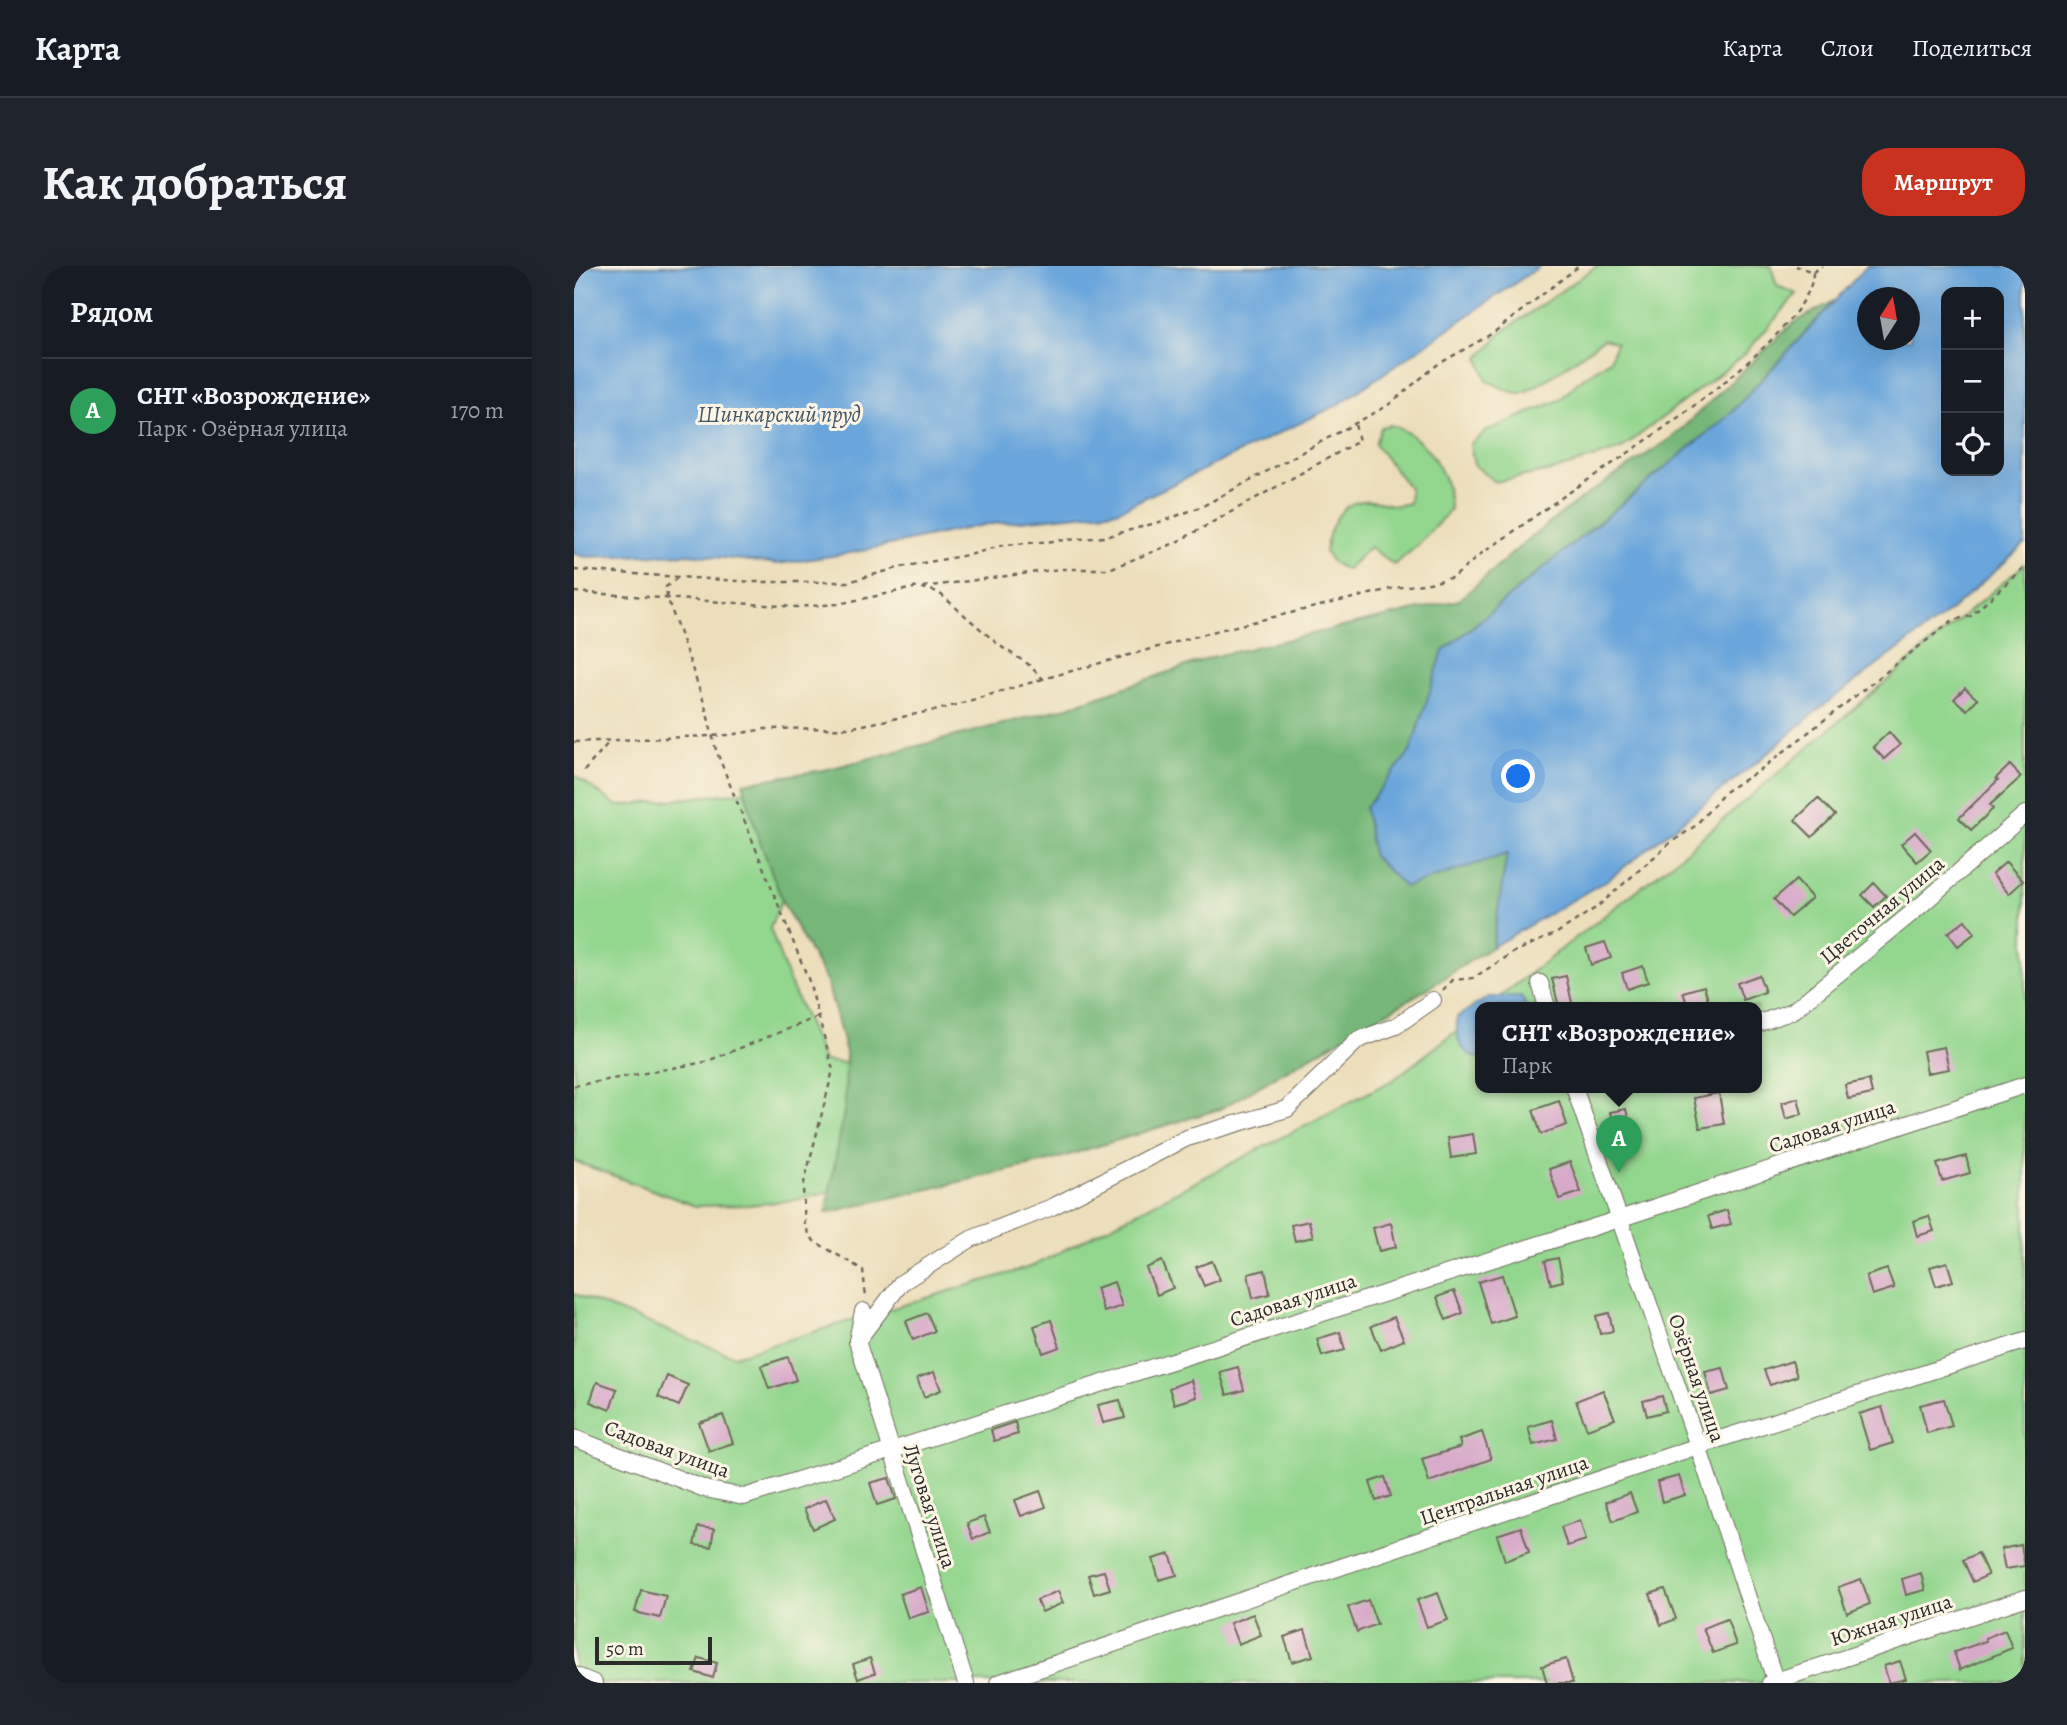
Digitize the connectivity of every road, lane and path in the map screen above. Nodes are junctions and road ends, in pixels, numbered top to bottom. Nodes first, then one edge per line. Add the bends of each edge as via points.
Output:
1 (1579, 266) edge
2 (1796, 266) edge
3 (1822, 266) edge
4 (1813, 272) junction
5 (1355, 424) junction
6 (2025, 566) edge
7 (574, 570) edge
8 (677, 578) junction
9 (919, 587) junction
10 (574, 592) edge
11 (667, 597) junction
12 (1043, 679) junction
13 (712, 734) junction
14 (574, 742) edge
15 (608, 742) junction
16 (584, 771) dead end
17 (2025, 814) edge
18 (1540, 982) dead end
19 (1433, 1000) joint
20 (1546, 1002) edge
21 (818, 1017) junction
22 (1762, 1022) edge
23 (2025, 1085) edge
24 (574, 1086) edge
25 (1576, 1093) edge
26 (1619, 1219) junction
27 (863, 1311) joint
28 (857, 1341) junction
29 (2025, 1341) edge
30 (574, 1438) edge
31 (1698, 1446) junction
32 (890, 1450) junction
33 (2025, 1598) edge
34 (574, 1675) edge
35 (1774, 1682) edge
36 (594, 1683) edge
37 (966, 1683) edge
38 (998, 1683) edge

1 - 5 path via 1493,333 1437,365 1410,390
2 - 4 path
3 - 4 path
4 - 12 path via 1813,285 1794,313 1716,389 1454,577 1219,630
5 - 8 path via 1203,506 1105,537 1003,545 848,582
5 - 9 path via 1359,441 1175,543 1109,569 1060,569
6 - 19 path via 1971,616 1953,620 1760,770 1726,791 1695,826 1597,906 1558,933 1516,951 1473,978 1453,980
7 - 8 path
8 - 11 path via 666,587
9 - 11 path via 838,604 796,607
9 - 12 path via 938,592
10 - 11 path
11 - 13 path
12 - 13 path via 945,708 849,728
13 - 15 path
13 - 21 path via 809,981
14 - 15 path
15 - 16 path
17 - 22 street, Цветочная улица via 1793,1011
18 - 20 street
19 - 28 street via 1396,1026 1358,1040 1287,1109 1187,1138 1052,1207 971,1239 901,1283
21 - 24 path via 705,1062
21 - 27 path via 833,1070 803,1187 805,1227 814,1241 863,1270 867,1289
23 - 26 street, Садовая улица
25 - 26 street, Озёрная улица
26 - 31 street, Озёрная улица
26 - 32 street, Садовая улица
27 - 28 street
28 - 32 street, Луговая улица
29 - 31 street, Центральная улица
30 - 32 street, Садовая улица via 705,1489 744,1497
31 - 35 street, Озёрная улица
31 - 38 street, Центральная улица
32 - 37 street, Луговая улица
33 - 35 street, Южная улица
34 - 36 street

